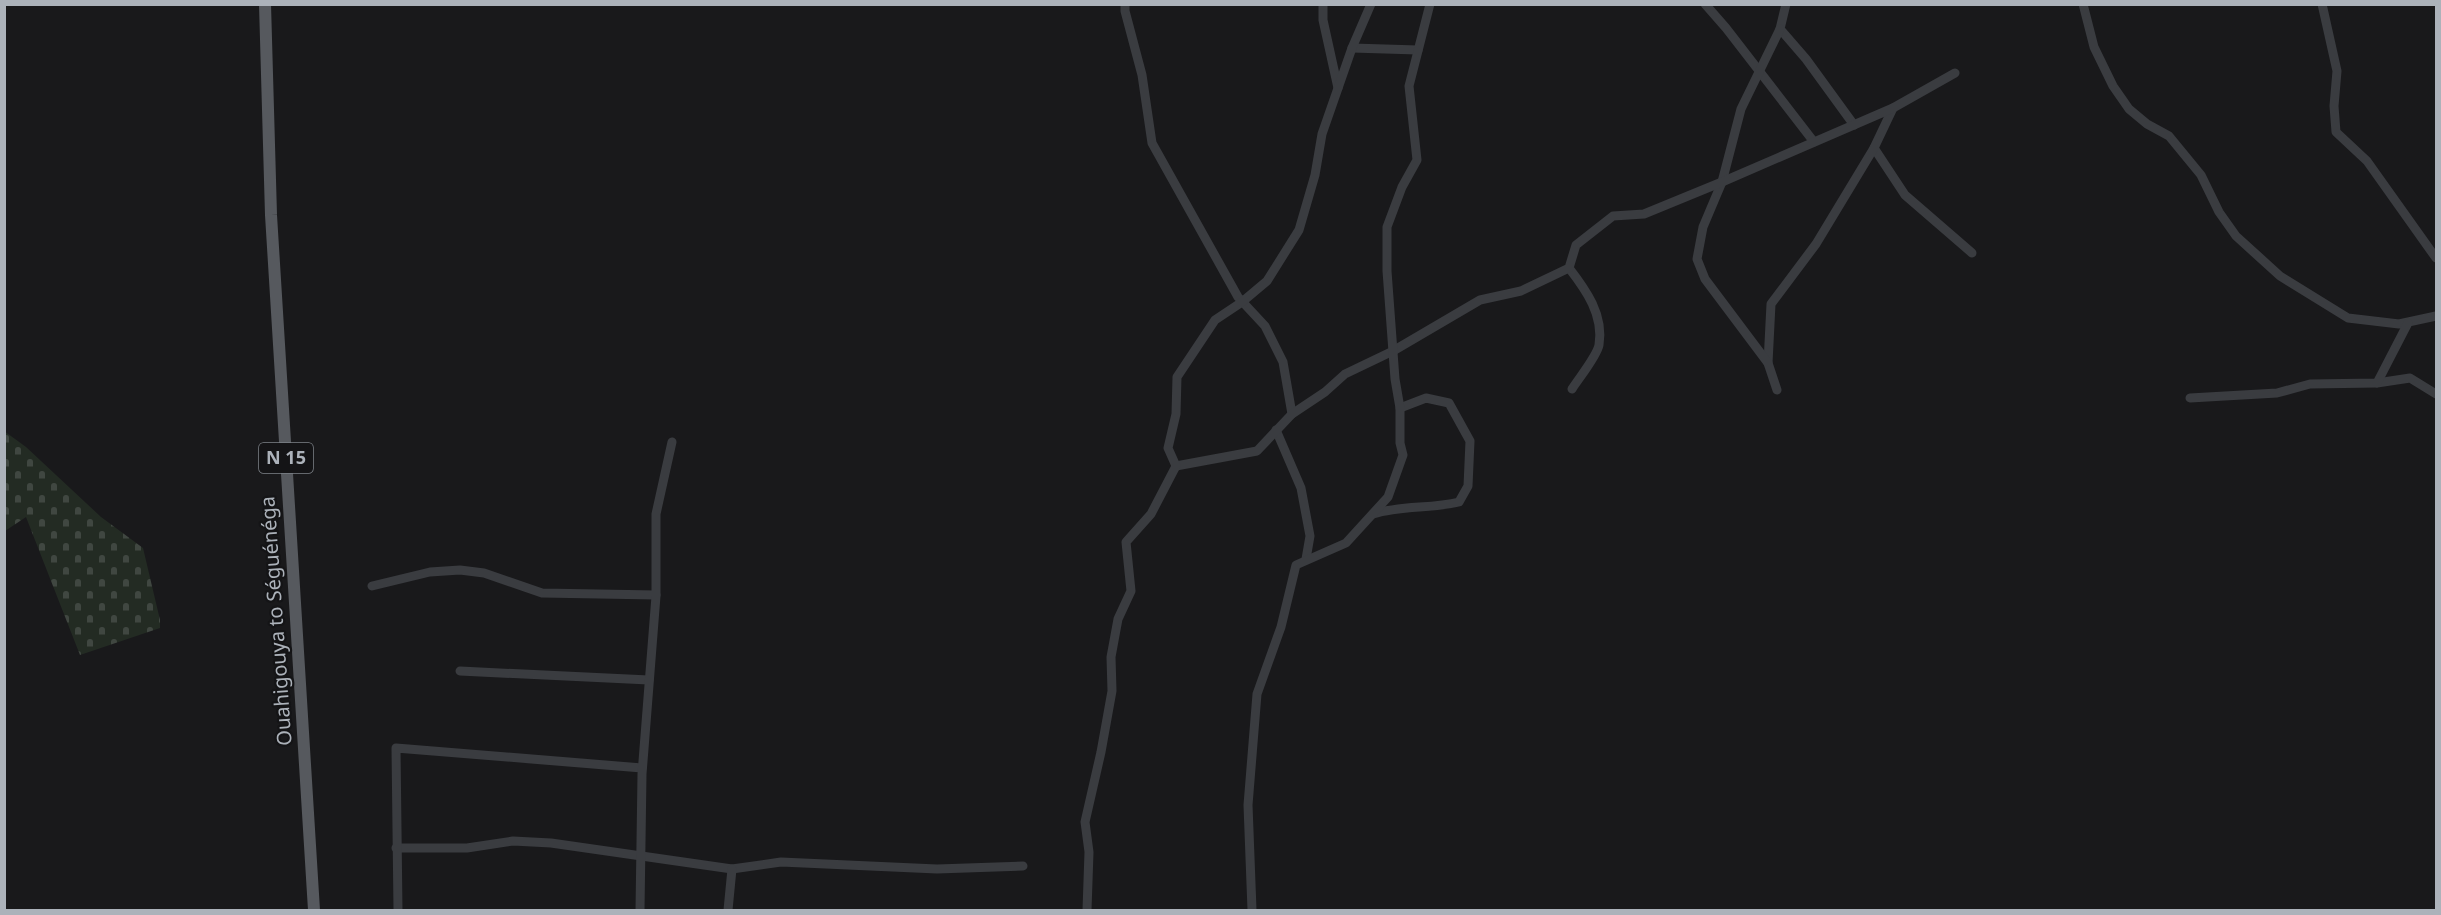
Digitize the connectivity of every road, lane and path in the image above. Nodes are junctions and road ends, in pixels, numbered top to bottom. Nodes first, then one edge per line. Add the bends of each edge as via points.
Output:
1 (265, 4) edge
2 (1125, 4) edge
3 (1323, 4) edge
4 (1371, 4) edge
5 (1430, 4) edge
6 (1705, 4) edge
7 (1786, 4) edge
8 (2083, 4) edge
9 (2322, 4) edge
10 (1780, 29) junction
11 (1352, 48) junction
12 (1418, 50) junction
13 (1759, 72) junction
14 (1955, 73) dead end
15 (1338, 88) junction
16 (1893, 108) junction
17 (1854, 125) junction
18 (1814, 142) junction
19 (1874, 148) junction
20 (1722, 183) junction
21 (1972, 253) dead end
22 (2436, 258) edge
23 (1569, 268) junction
24 (1242, 303) junction
25 (2436, 316) edge
26 (2408, 323) junction
27 (1393, 351) junction
28 (1768, 363) junction
29 (2377, 383) junction
30 (1572, 389) dead end
31 (1777, 390) dead end
32 (2436, 394) edge
33 (2190, 398) dead end
34 (1400, 408) junction
35 (1292, 414) junction
36 (1276, 430) junction
37 (672, 442) dead end
38 (1176, 466) junction
39 (1370, 515) junction
40 (1305, 559) junction
41 (372, 586) dead end
42 (656, 595) junction
43 (460, 671) dead end
44 (649, 680) junction
45 (642, 768) junction
46 (396, 848) junction
47 (640, 854) junction
48 (1023, 866) dead end
49 (732, 869) junction
50 (314, 910) edge
51 (398, 910) edge
52 (640, 910) edge
53 (728, 910) edge
54 (1087, 910) edge
55 (1252, 910) edge

1 - 50 main road, Ouahigouya to Séguénéga / N 15 via 271,226
2 - 24 street via 1142,75 1152,143
3 - 15 street
4 - 11 street
5 - 12 street
6 - 13 street
7 - 10 street
8 - 26 street via 2094,47 2113,86 2129,109 2169,136 2190,160 2236,236 2280,276 2348,318
9 - 22 street via 2337,71 2336,132 2367,161
10 - 13 street
10 - 17 street
11 - 12 street
11 - 15 street
12 - 27 street via 1409,86 1417,160 1402,186 1387,227
13 - 18 street
13 - 20 street via 1741,109
14 - 16 street
15 - 24 street via 1322,134 1299,230 1267,281
16 - 17 street
16 - 19 street
17 - 18 street
18 - 20 street
19 - 21 street via 1905,195
19 - 28 street via 1816,244 1771,304
20 - 23 street via 1644,214 1613,216 1576,245
20 - 28 street via 1703,227 1697,259 1705,279
23 - 27 street via 1521,291 1480,300
23 - 30 street via 1590,296 1598,321 1599,346
24 - 35 street via 1264,326 1283,362
24 - 38 street via 1215,320 1177,377 1176,414 1168,448
25 - 26 street
26 - 29 street
27 - 34 street
27 - 35 street via 1345,374
28 - 31 street
29 - 32 street via 2410,378
29 - 33 street via 2310,384 2277,393
34 - 39 street via 1403,455 1388,497
34 - 39 street via 1426,398 1449,403 1470,441 1468,486 1459,502 1439,507 1393,508
35 - 36 street
36 - 38 street via 1257,451
36 - 40 street via 1301,488 1310,536
37 - 42 street via 656,514
38 - 54 street via 1151,514 1126,542 1131,591 1118,619 1111,657 1112,691 1085,822 1089,852
39 - 40 street via 1347,543
40 - 55 street via 1296,565 1281,627 1257,694 1248,806
41 - 42 street via 430,572 459,570 484,573 542,593
42 - 44 street
43 - 44 street
44 - 45 street
45 - 46 street via 396,748
45 - 47 street
46 - 47 street via 467,848 513,841
46 - 51 street
47 - 49 street
47 - 52 street
48 - 49 street via 937,869 781,862
49 - 53 street

